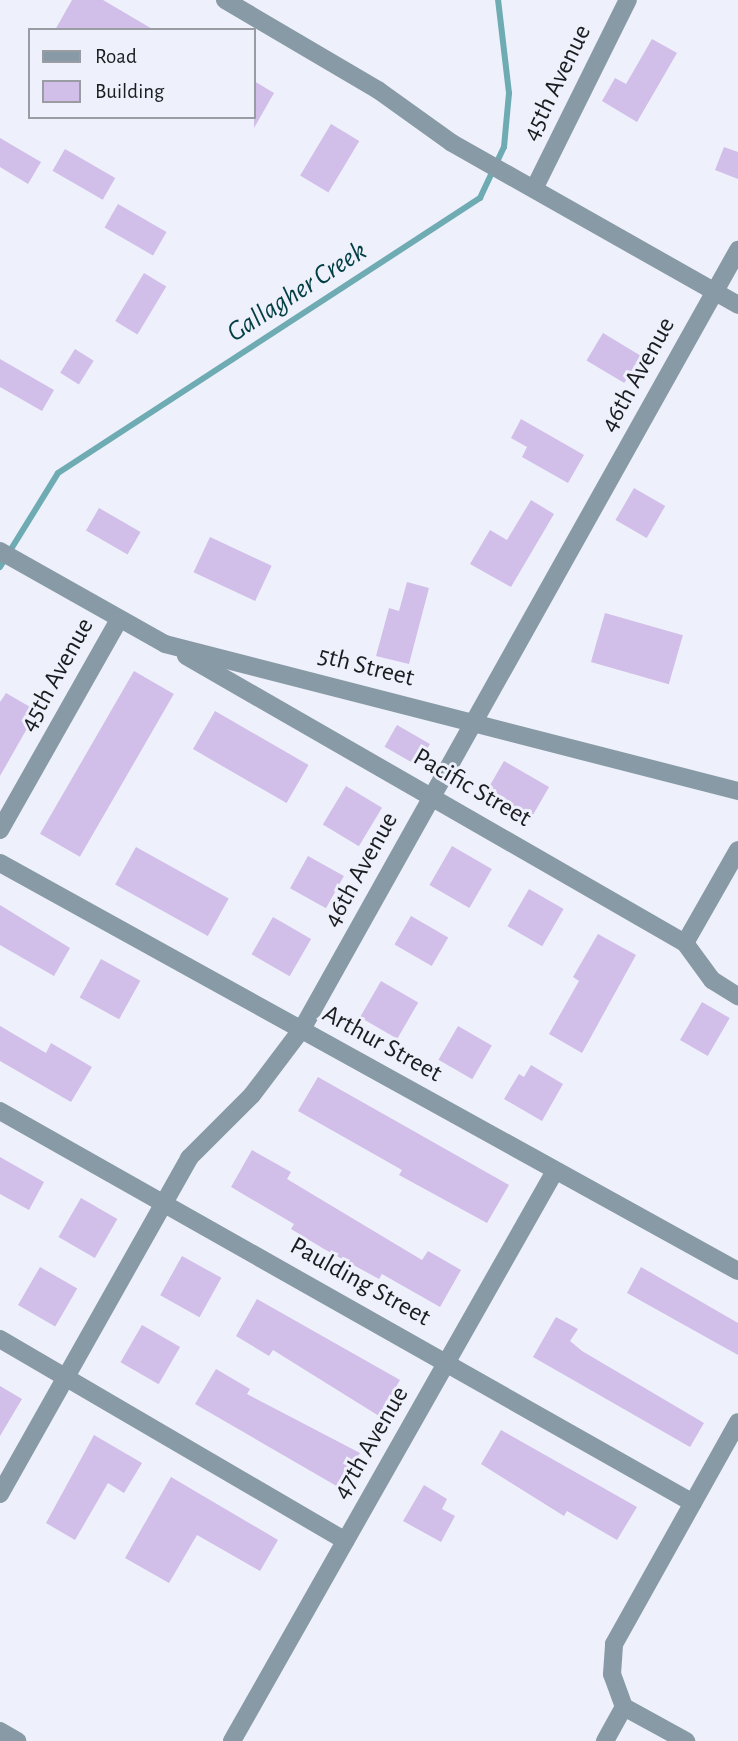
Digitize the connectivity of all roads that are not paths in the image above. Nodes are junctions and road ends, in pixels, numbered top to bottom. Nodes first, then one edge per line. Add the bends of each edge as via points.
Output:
1 (225, 0) edge
2 (628, 0) edge
3 (527, 185) junction
4 (738, 250) edge
5 (715, 292) junction
6 (738, 305) edge
7 (0, 551) edge
8 (119, 620) junction
9 (165, 644) junction
10 (473, 720) junction
11 (738, 791) edge
12 (432, 795) junction
13 (0, 830) edge
14 (738, 850) edge
15 (0, 863) edge
16 (685, 943) junction
17 (738, 996) edge
18 (302, 1029) junction
19 (0, 1111) edge
20 (555, 1171) junction
21 (163, 1202) junction
22 (738, 1271) edge
23 (0, 1339) edge
24 (447, 1361) junction
25 (65, 1377) junction
26 (738, 1422) edge
27 (0, 1493) edge
28 (692, 1503) junction
29 (345, 1541) junction
30 (624, 1707) junction
31 (0, 1731) edge
32 (17, 1741) edge
33 (232, 1741) edge
34 (605, 1741) edge
35 (686, 1741) edge

1 - 3 street
2 - 3 street, 45th Avenue
3 - 5 street
4 - 5 street, 46th Avenue
5 - 6 street
5 - 10 street, 46th Avenue
7 - 8 street, 5th Street
8 - 9 street, 5th Street
8 - 13 street, 45th Avenue
9 - 10 street, 5th Street
9 - 12 street, Pacific Street
10 - 11 street, 5th Street
10 - 12 street, 46th Avenue
12 - 16 street, Pacific Street
12 - 18 street, 46th Avenue
14 - 16 street
15 - 18 street, Arthur Street
16 - 17 street, Pacific Street via 712,981
18 - 20 street, Arthur Street
18 - 21 street, 46th Avenue via 252,1095 189,1158
19 - 21 street, Paulding Street
20 - 22 street, Arthur Street
20 - 24 street, 47th Avenue
21 - 24 street, Paulding Street
21 - 25 street, 46th Avenue
23 - 25 street
24 - 28 street, Paulding Street
24 - 29 street, 47th Avenue
25 - 27 street, 46th Avenue
25 - 29 street
26 - 28 street
28 - 30 street via 614,1644 612,1674
29 - 33 street, 47th Avenue
30 - 34 street
30 - 35 street
31 - 32 street

